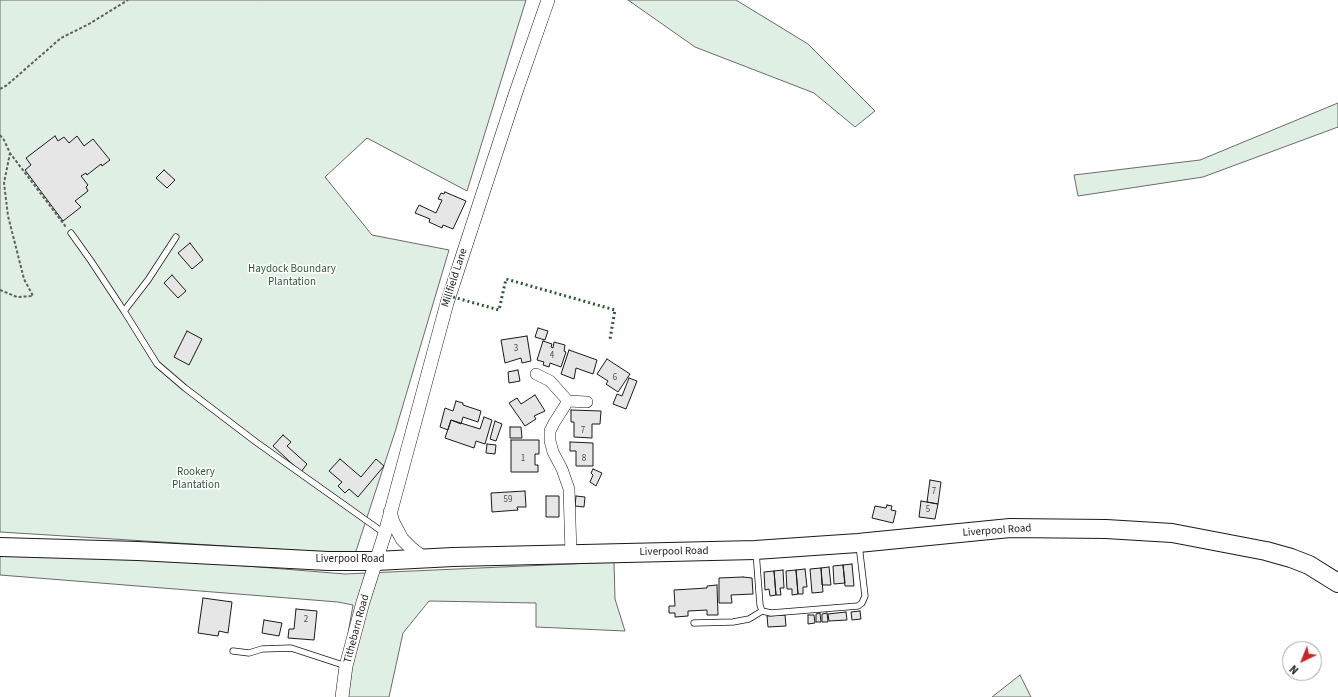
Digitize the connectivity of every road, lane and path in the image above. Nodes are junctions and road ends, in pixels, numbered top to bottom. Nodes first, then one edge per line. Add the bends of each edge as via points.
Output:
1 (128, 0) edge
2 (548, 0) edge
3 (0, 89) edge
4 (0, 135) edge
5 (10, 154) junction
6 (71, 233) joint
7 (176, 237) dead end
8 (0, 290) edge
9 (124, 311) junction
10 (536, 374) dead end
11 (568, 401) junction
12 (587, 402) dead end
13 (390, 512) junction
14 (384, 534) junction
15 (858, 543) junction
16 (0, 547) edge
17 (755, 550) junction
18 (571, 554) junction
19 (425, 558) junction
20 (376, 561) junction
21 (1338, 583) edge
22 (762, 611) junction
23 (694, 623) dead end
24 (233, 651) dead end
25 (346, 666) junction
26 (342, 697) edge

1 - 3 path via 61,38
2 - 13 street, Millfield Lane via 446,303
4 - 5 path
5 - 6 path
5 - 8 path via 4,183 8,216 24,279 32,296 17,297
6 - 9 lane
7 - 9 lane
9 - 14 lane via 162,369 256,442
10 - 11 street via 550,381
11 - 12 street
11 - 18 street via 550,431 550,441 569,489
13 - 14 street, Millfield Lane
13 - 19 street via 402,539
14 - 20 street, Millfield Lane
15 - 17 highway, Liverpool Road
15 - 21 highway, Liverpool Road via 1010,528 1172,533 1291,558
15 - 22 lane via 865,596 858,606 771,613
16 - 20 highway, Liverpool Road
17 - 18 highway, Liverpool Road
17 - 22 lane
18 - 19 highway, Liverpool Road
19 - 20 highway, Liverpool Road
20 - 25 street, Tithebarn Road
22 - 23 lane via 749,619 733,622
24 - 25 lane via 249,653 262,649 291,648
25 - 26 street, Tithebarn Road

